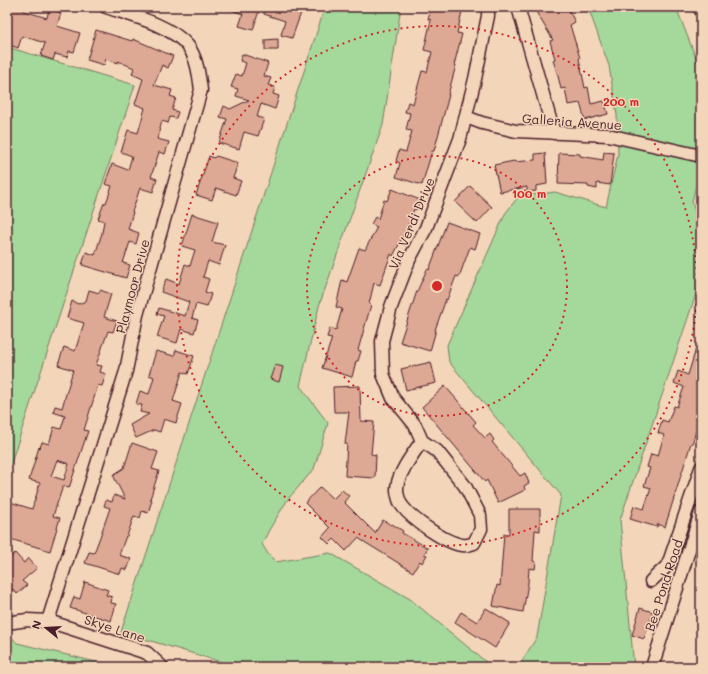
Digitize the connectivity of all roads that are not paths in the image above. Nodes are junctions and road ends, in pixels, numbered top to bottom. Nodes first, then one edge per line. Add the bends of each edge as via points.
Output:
1 (106, 7) edge
2 (488, 7) edge
3 (518, 7) edge
4 (466, 117) junction
5 (554, 133) junction
6 (701, 156) edge
7 (422, 441) junction
8 (701, 468) edge
9 (701, 512) edge
10 (651, 581) dead end
11 (48, 621) junction
12 (7, 623) edge
13 (162, 667) edge
14 (652, 667) edge

1 - 11 street, Playmoor Drive via 157,24 178,36 188,46 198,68 201,90 137,315 126,371
2 - 4 street, Via Verdi Drive
3 - 5 street
4 - 5 street, Galleria Avenue via 516,131
4 - 7 street, Via Verdi Drive via 426,228 409,260 391,306 382,341 383,374 394,398 415,425
5 - 6 street, Galleria Avenue via 608,135
7 - 7 street, Via Verdi Drive via 412,455 397,489 401,506 416,520 446,539 463,546 474,543 481,530 477,509 461,481 437,451
8 - 10 street via 668,565
9 - 14 street, Bee Pond Road
11 - 12 street, Skye Lane via 27,620
11 - 13 street, Skye Lane via 147,653

